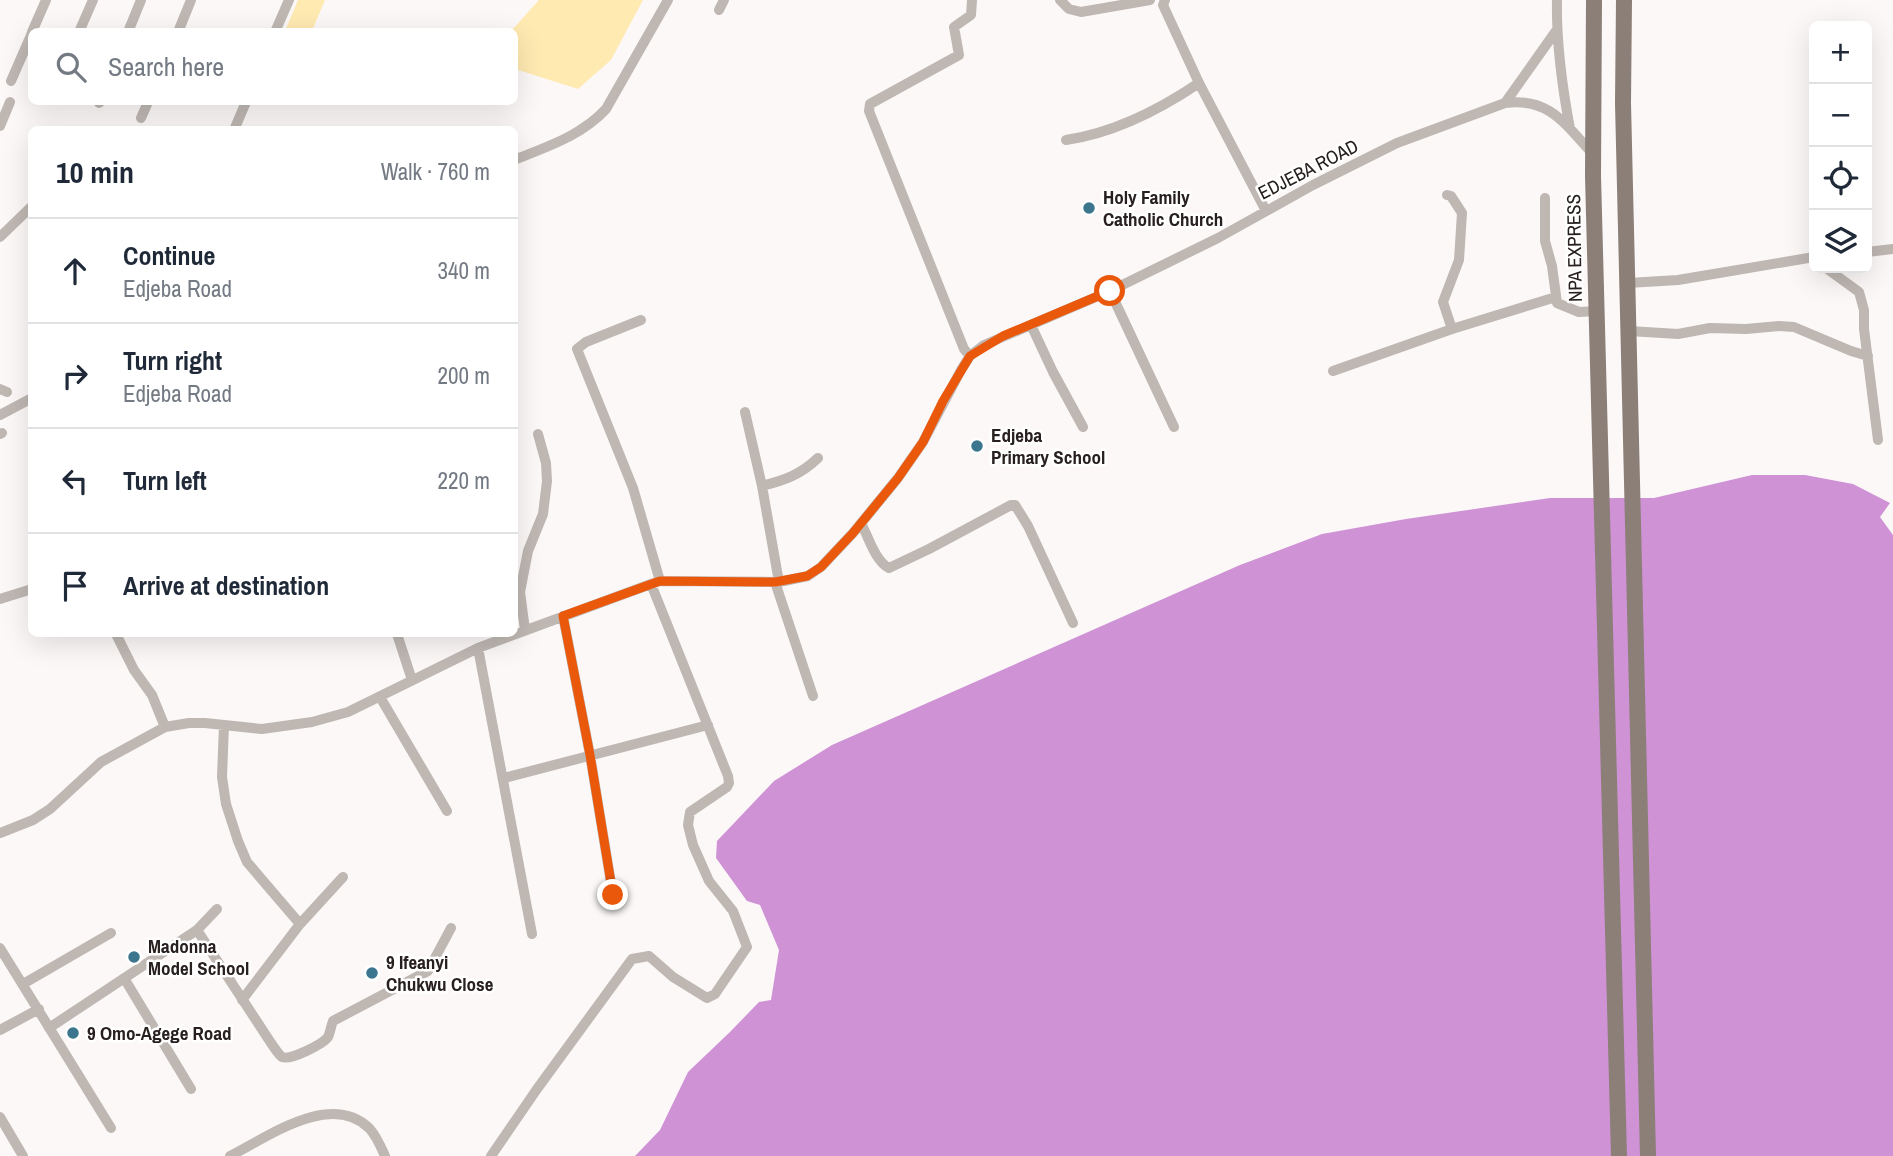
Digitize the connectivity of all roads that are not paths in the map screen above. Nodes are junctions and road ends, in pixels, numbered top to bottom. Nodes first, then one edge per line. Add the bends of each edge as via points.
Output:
1 (46, 0) edge
2 (93, 0) edge
3 (141, 0) edge
4 (191, 0) edge
5 (289, 0) edge
6 (668, 0) edge
7 (972, 0) edge
8 (1060, 0) edge
9 (1150, 0) edge
10 (1165, 0) edge
11 (1557, 0) edge
12 (1594, 0) edge
13 (1624, 0) edge
14 (34, 28) edge
15 (81, 28) edge
16 (130, 28) edge
17 (180, 28) edge
18 (277, 28) edge
19 (1556, 31) junction
20 (28, 41) edge
21 (11, 81) dead end
22 (1199, 83) junction
23 (10, 102) dead end
24 (1505, 103) junction
25 (147, 105) edge
26 (245, 105) edge
27 (141, 118) dead end
28 (0, 126) edge
29 (236, 126) edge
30 (1571, 130) junction
31 (1066, 140) dead end
32 (1593, 154) junction
33 (518, 158) edge
34 (1447, 195) dead end
35 (1545, 198) dead end
36 (28, 210) edge
37 (1266, 211) junction
38 (0, 237) edge
39 (1893, 249) edge
40 (1872, 251) edge
41 (1809, 259) edge
42 (1833, 273) edge
43 (1628, 283) junction
44 (1110, 291) junction
45 (1556, 297) junction
46 (1597, 311) junction
47 (640, 320) dead end
48 (1031, 325) junction
49 (1452, 330) junction
50 (1629, 331) junction
51 (970, 356) junction
52 (1868, 356) junction
53 (1332, 371) dead end
54 (28, 400) edge
55 (745, 412) dead end
56 (0, 415) edge
57 (1083, 427) dead end
58 (1174, 427) dead end
59 (538, 434) dead end
60 (1878, 440) dead end
61 (818, 458) dead end
62 (762, 486) junction
63 (861, 523) junction
64 (655, 582) junction
65 (777, 582) junction
66 (28, 590) edge
67 (0, 599) edge
68 (563, 616) junction
69 (1073, 623) dead end
70 (524, 629) junction
71 (518, 631) edge
72 (118, 637) edge
73 (398, 637) edge
74 (505, 637) edge
75 (478, 648) junction
76 (412, 680) junction
77 (380, 696) junction
78 (813, 696) dead end
79 (224, 725) junction
80 (708, 725) junction
81 (165, 727) junction
82 (590, 755) junction
83 (504, 778) junction
84 (447, 811) dead end
85 (0, 833) edge
86 (343, 877) dead end
87 (613, 895) dead end
88 (217, 909) dead end
89 (300, 924) junction
90 (451, 928) dead end
91 (197, 930) junction
92 (111, 933) dead end
93 (532, 934) dead end
94 (0, 948) edge
95 (124, 978) junction
96 (23, 984) junction
97 (242, 1000) junction
98 (39, 1009) junction
99 (49, 1028) junction
100 (0, 1030) edge
101 (191, 1089) dead end
102 (0, 1117) edge
103 (111, 1128) dead end
104 (23, 1156) edge
105 (230, 1156) edge
106 (385, 1156) edge
107 (491, 1156) edge
108 (1619, 1156) edge
109 (1648, 1156) edge

1 - 14 street
2 - 15 street
3 - 16 street
4 - 17 street
5 - 18 street
6 - 33 street via 606,109 573,136
7 - 51 street via 971,15 954,27 959,55 870,104 869,111 924,254
8 - 9 street via 1081,12
10 - 22 street via 1163,5
11 - 19 street
12 - 32 main road, NPA EXPRESS
13 - 43 main road
19 - 24 street
19 - 30 street
20 - 21 street
22 - 31 street via 1118,128
22 - 37 street
23 - 28 street
24 - 30 street, EDJEBA ROAD via 1524,100 1543,105
24 - 37 street, EDJEBA ROAD via 1398,144
25 - 27 street
26 - 29 street
30 - 32 street, EDJEBA ROAD
32 - 46 main road, NPA EXPRESS
34 - 49 street via 1462,216 1459,260 1443,302
35 - 45 street via 1545,241
36 - 38 street
37 - 44 street, EDJEBA ROAD
39 - 40 street
41 - 43 street via 1678,280
42 - 52 street via 1859,292
43 - 50 main road
44 - 48 street, EDJEBA ROAD
44 - 58 street
45 - 46 street via 1556,303 1579,312
45 - 49 street
46 - 108 main road, NPA EXPRESS
47 - 64 street via 586,341 577,349 633,488
48 - 51 street, EDJEBA ROAD
48 - 57 street
49 - 53 street
50 - 52 street via 1678,334 1710,328 1794,327
50 - 109 main road
51 - 63 street, EDJEBA ROAD via 923,442
52 - 60 street
54 - 56 street
55 - 62 street
59 - 70 street via 547,481 543,514 528,551 520,592
61 - 62 street via 804,472
62 - 65 street
63 - 65 street, EDJEBA ROAD via 821,567 807,576
63 - 69 street via 879,559 889,568 1015,505
64 - 65 street, EDJEBA ROAD
64 - 68 street, EDJEBA ROAD
64 - 80 street
65 - 78 street
66 - 67 street
68 - 70 street, EDJEBA ROAD
68 - 82 street
70 - 71 street, EDJEBA ROAD
72 - 81 street
73 - 76 street
74 - 75 street, EDJEBA ROAD
75 - 76 street, EDJEBA ROAD
75 - 83 street
76 - 77 street, EDJEBA ROAD
77 - 79 street, EDJEBA ROAD via 348,712 312,722 262,729
77 - 84 street
79 - 81 street, EDJEBA ROAD
79 - 89 street via 222,777 238,841 247,862
80 - 82 street
80 - 107 street via 729,783 690,812 688,825 709,881 733,911 747,947 707,998 649,956 632,959
81 - 85 street, EDJEBA ROAD via 101,762 33,820
82 - 83 street
82 - 87 street
83 - 93 street
86 - 89 street
88 - 91 street
89 - 97 street
90 - 97 street via 428,971 332,1021 325,1040 295,1056 282,1057
91 - 95 street
91 - 97 street
92 - 96 street
94 - 96 street
95 - 99 street
95 - 101 street
96 - 98 street
98 - 99 street
98 - 100 street
99 - 103 street
102 - 104 street
105 - 106 street via 312,1115 338,1113 370,1129

